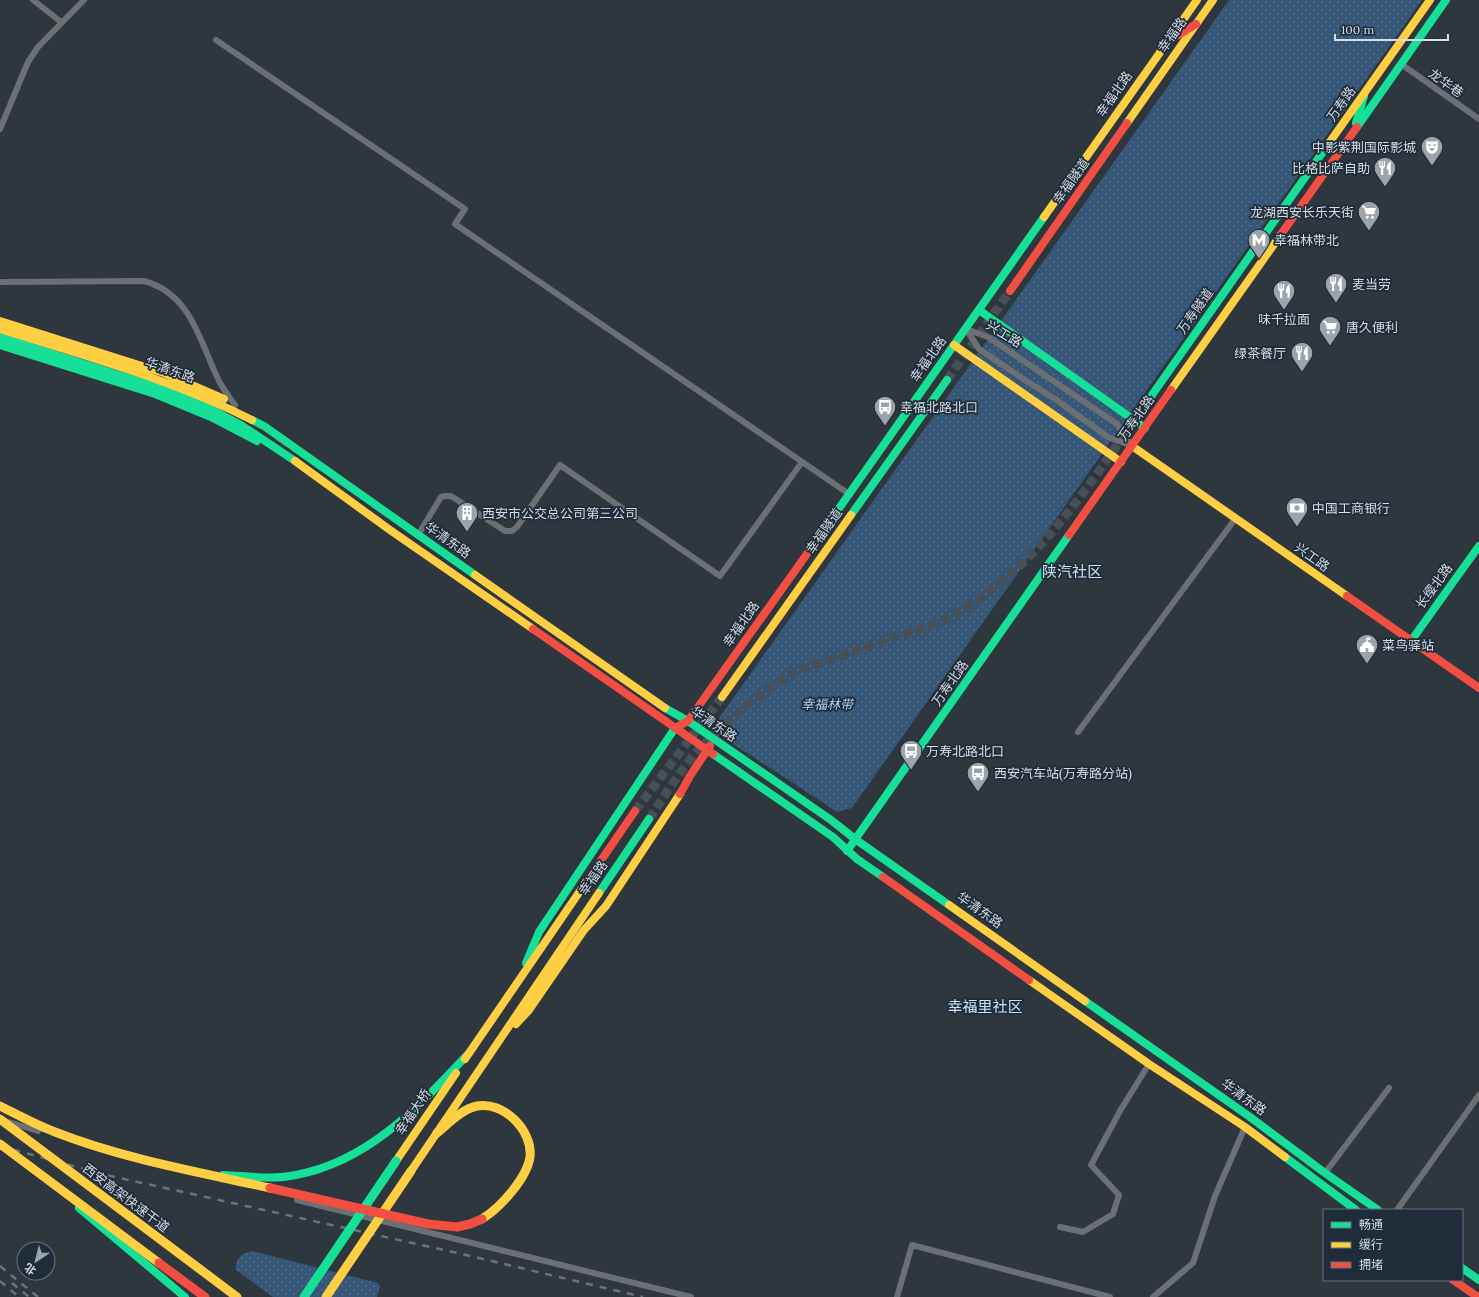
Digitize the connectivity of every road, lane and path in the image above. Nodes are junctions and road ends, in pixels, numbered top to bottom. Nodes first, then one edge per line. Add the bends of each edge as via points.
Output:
1 (34, 0) edge
2 (84, 0) edge
3 (1197, 0) edge
4 (1213, 0) edge
5 (1430, 0) edge
6 (1446, 0) edge
7 (61, 22) junction
8 (1197, 23) junction
9 (216, 40) dead end
10 (1167, 42) junction
11 (1401, 64) junction
12 (1153, 86) joint
13 (1366, 91) junction
14 (1479, 119) edge
15 (0, 129) edge
16 (1353, 132) junction
17 (1259, 242) joint
18 (0, 282) edge
19 (1010, 290) tunnel mouth
20 (979, 310) junction
21 (0, 321) edge
22 (0, 329) edge
23 (966, 329) junction
24 (0, 337) edge
25 (0, 345) edge
26 (954, 346) junction
27 (947, 380) tunnel mouth
28 (1152, 395) tunnel mouth
29 (235, 405) junction
30 (1145, 428) junction
31 (1132, 446) junction
32 (292, 459) junction
33 (802, 462) junction
34 (1121, 462) junction
35 (319, 464) junction
36 (849, 494) junction
37 (1235, 519) junction
38 (418, 535) junction
39 (1479, 546) edge
40 (1411, 641) junction
41 (1479, 688) edge
42 (722, 697) tunnel mouth
43 (688, 722) junction
44 (675, 728) junction
45 (1078, 732) dead end
46 (714, 740) junction
47 (707, 750) junction
48 (635, 811) tunnel mouth
49 (649, 819) tunnel mouth
50 (855, 839) junction
51 (847, 851) junction
52 (545, 942) joint
53 (518, 982) junction
54 (492, 1052) junction
55 (469, 1053) junction
56 (1149, 1064) junction
57 (1389, 1088) dead end
58 (1479, 1096) edge
59 (0, 1106) edge
60 (0, 1119) edge
61 (1245, 1127) junction
62 (38, 1131) dead end
63 (437, 1133) junction
64 (0, 1144) edge
65 (23, 1162) junction
66 (1326, 1173) junction
67 (206, 1174) junction
68 (296, 1199) dead end
69 (1355, 1209) edge
70 (1377, 1209) edge
71 (1398, 1209) edge
72 (1060, 1227) dead end
73 (1463, 1269) edge
74 (1479, 1280) edge
75 (1454, 1281) edge
76 (185, 1297) edge
77 (205, 1297) edge
78 (237, 1297) edge
79 (304, 1297) edge
80 (326, 1297) edge
81 (691, 1297) edge
82 (897, 1297) edge
83 (1110, 1297) edge
84 (1153, 1297) edge
85 (1478, 1297) edge

1 - 7 street
2 - 7 street
3 - 10 main road, 幸福北路
4 - 8 main road, 幸福路
5 - 13 main road, 万寿路
6 - 11 main road, 万寿北路
7 - 15 street via 28,62
8 - 10 main road
8 - 12 main road, 幸福路
9 - 33 street via 465,209 455,224
10 - 20 main road, 幸福北路
11 - 14 street, 龙华巷
11 - 16 main road, 万寿北路
12 - 19 main road, 幸福隧道
13 - 16 main road
13 - 17 main road, 万寿路
16 - 30 main road, 万寿北路
17 - 28 main road, 万寿隧道
18 - 29 street via 144,281 166,290 190,316 219,380
20 - 23 main road, 幸福北路
20 - 30 main road
21 - 29 main road via 164,373
22 - 35 main road, 华清东路 via 159,379 198,394 264,426
23 - 26 main road, 幸福北路
23 - 31 street, 兴工路 via 988,337 1117,424
23 - 31 street, 兴工路 via 979,349 1056,399 1108,437
24 - 32 main road, 华清东路 via 184,397 222,414
25 - 32 main road via 176,402
26 - 34 main road
26 - 36 main road, 幸福北路
27 - 42 main road, 幸福隧道
29 - 35 main road via 274,427
30 - 31 main road, 万寿北路
31 - 34 main road, 万寿北路
31 - 37 main road, 兴工路
32 - 44 main road, 华清东路
33 - 36 street
33 - 38 street via 720,576 560,465 517,528 512,531 505,531 450,496 445,496 441,497
34 - 50 main road, 万寿北路
35 - 38 main road, 华清东路
36 - 43 main road, 幸福北路
37 - 40 main road, 兴工路
37 - 45 street
38 - 43 main road, 华清东路 via 664,708
39 - 40 main road, 长缨北路
40 - 41 main road, 兴工路
43 - 44 main road, 幸福北路
43 - 46 main road, 华清东路
44 - 47 main road, 华清东路
44 - 53 main road via 539,932
46 - 47 main road
46 - 50 main road, 华清东路
47 - 51 main road, 华清东路 via 832,837
47 - 54 main road via 606,906 584,930 529,1010
48 - 52 main road, 幸福路
49 - 54 main road, 幸福路
50 - 51 main road, 万寿北路
50 - 66 main road, 华清东路
51 - 56 main road, 华清东路
52 - 53 main road, 幸福大桥
53 - 55 main road, 幸福大桥
54 - 63 main road, bridge
55 - 67 main road, bridge via 393,1129 353,1156 317,1170 295,1175
55 - 79 main road, 幸福大桥, bridge
56 - 61 main road, 华清东路
56 - 72 street via 1091,1165 1119,1195 1113,1214 1083,1232
57 - 66 street
58 - 71 street
59 - 67 main road, bridge via 70,1139
60 - 62 street
60 - 78 main road, 西安高架快速干道, bridge
61 - 69 main road, 华清东路
61 - 84 street via 1215,1196 1193,1263
63 - 67 main road, bridge via 471,1108 488,1105 502,1109 513,1117 523,1130 529,1145 529,1161 511,1192 494,1210 472,1224 428,1224
63 - 80 main road, bridge
64 - 65 main road, bridge
65 - 76 main road, bridge
65 - 77 main road, bridge
66 - 70 main road, 华清东路
68 - 81 street
73 - 74 main road
75 - 85 main road
82 - 83 street via 912,1245

